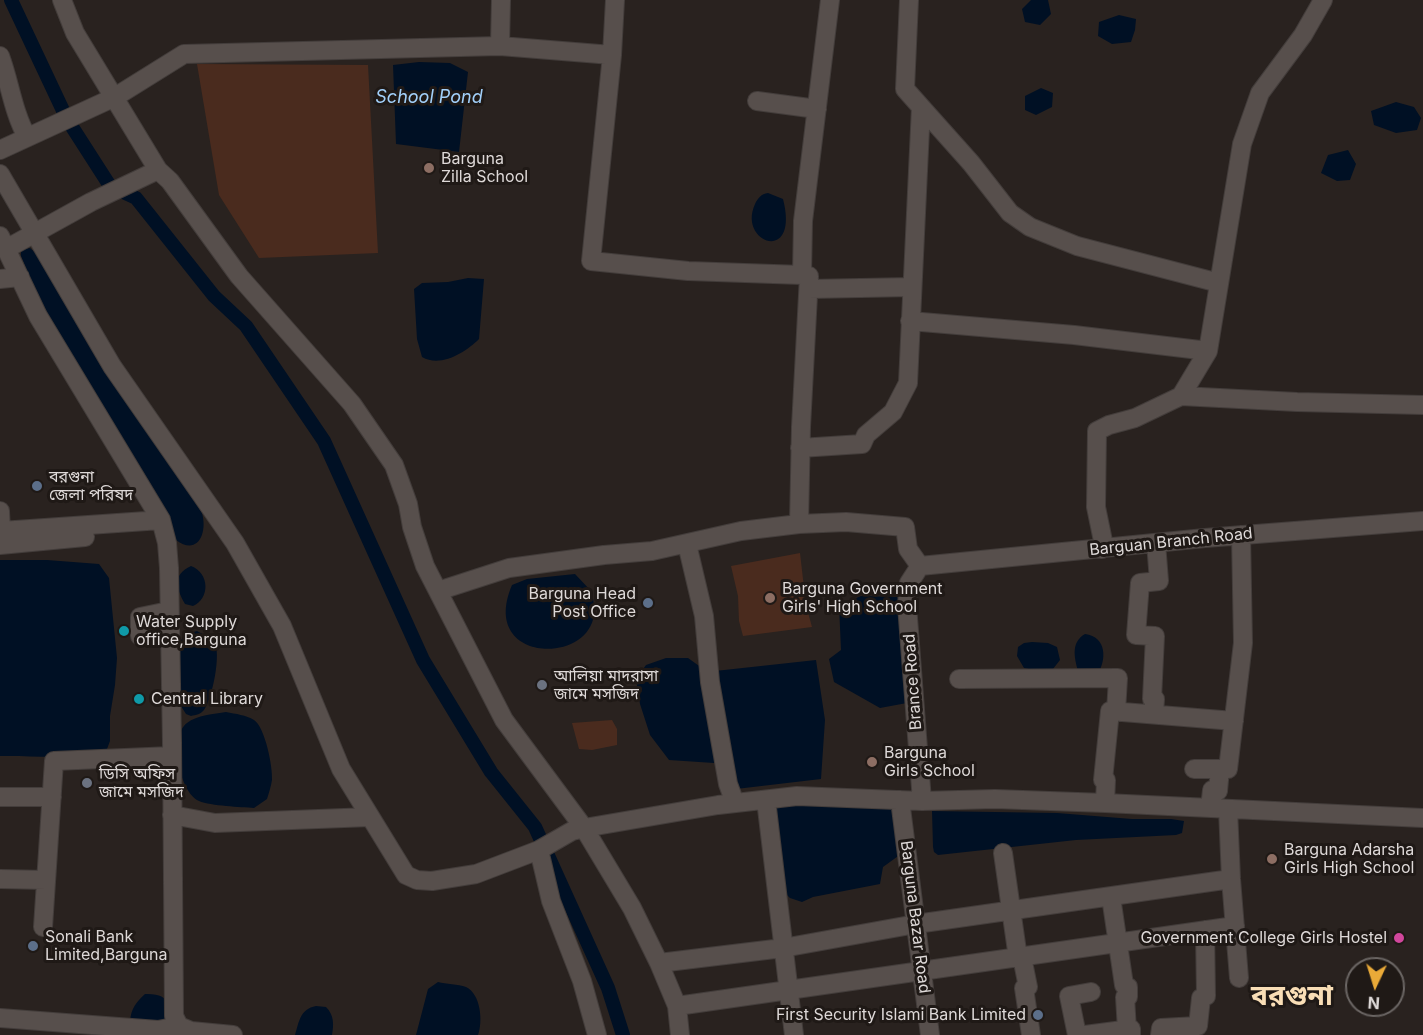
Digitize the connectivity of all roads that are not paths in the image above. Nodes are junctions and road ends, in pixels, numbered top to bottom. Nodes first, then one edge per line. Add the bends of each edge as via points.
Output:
1 (62, 0) edge
2 (501, 0) edge
3 (615, 0) edge
4 (830, 0) edge
5 (909, 0) edge
6 (1323, 0) edge
7 (500, 46) junction
8 (612, 55) junction
9 (0, 56) edge
10 (115, 97) junction
11 (757, 101) dead end
12 (921, 107) junction
13 (817, 110) junction
14 (27, 137) junction
15 (0, 150) edge
16 (158, 170) junction
17 (4, 181) edge
18 (35, 233) junction
19 (3, 242) edge
20 (20, 277) junction
21 (0, 279) edge
22 (805, 282) junction
23 (1219, 283) junction
24 (912, 287) junction
25 (910, 321) junction
26 (1208, 351) junction
27 (1181, 396) junction
28 (1423, 405) edge
29 (800, 448) junction
30 (0, 511) edge
31 (1423, 521) edge
32 (799, 524) junction
33 (162, 525) junction
34 (1241, 535) junction
35 (1156, 543) junction
36 (687, 544) junction
37 (0, 545) edge
38 (1102, 549) junction
39 (920, 566) junction
40 (438, 591) junction
41 (169, 611) junction
42 (140, 636) dead end
43 (959, 680) dead end
44 (1116, 712) junction
45 (1154, 714) junction
46 (1234, 721) junction
47 (172, 756) junction
48 (1194, 769) dead end
49 (1220, 769) junction
50 (0, 797) edge
51 (52, 798) junction
52 (766, 800) junction
53 (900, 800) junction
54 (922, 801) junction
55 (735, 803) junction
56 (1106, 803) junction
57 (1219, 809) junction
58 (172, 815) junction
59 (370, 817) junction
60 (1423, 818) edge
61 (578, 829) junction
62 (539, 850) junction
63 (1003, 853) dead end
64 (0, 879) edge
65 (1231, 879) junction
66 (46, 880) junction
67 (1111, 897) junction
68 (1011, 910) junction
69 (916, 924) junction
70 (1235, 926) junction
71 (43, 927) dead end
72 (1205, 930) junction
73 (1118, 942) junction
74 (783, 948) junction
75 (1020, 957) junction
76 (659, 963) junction
77 (923, 971) junction
78 (1239, 978) dead end
79 (789, 989) junction
80 (1091, 993) dead end
81 (677, 1005) junction
82 (0, 1018) edge
83 (179, 1026) junction
84 (1129, 1032) edge
85 (233, 1035) edge
86 (597, 1035) edge
87 (680, 1035) edge
88 (794, 1035) edge
89 (930, 1035) edge
90 (1031, 1035) edge
91 (1077, 1035) edge
92 (1085, 1035) edge
93 (1160, 1035) edge

1 - 10 street via 75,33
2 - 7 street
3 - 8 street
4 - 13 street
5 - 12 street via 905,89
6 - 23 street via 1303,35 1260,93 1242,144
7 - 8 street
7 - 10 street via 184,54
8 - 22 street via 591,261
9 - 14 street via 17,119
10 - 14 street
10 - 16 street
11 - 13 street
12 - 23 street via 1010,213 1030,226 1077,246
12 - 24 street
13 - 22 street via 803,221
14 - 15 street
16 - 18 street
16 - 40 street via 239,276 352,404 394,465 425,566
17 - 18 street
18 - 19 street
18 - 59 street via 112,366 235,543 282,626 341,769
19 - 20 street
20 - 21 street
20 - 33 street via 38,316
22 - 24 street
22 - 29 street
23 - 26 street
24 - 25 street
25 - 26 street
25 - 29 street via 908,383 892,412 866,435 862,444
26 - 27 street
27 - 28 street
27 - 38 street via 1097,431 1096,507
29 - 32 street
30 - 33 street via 1,531
31 - 34 street, Barguan Branch Road
32 - 36 street via 741,531
32 - 39 street via 846,522 906,527 908,549
33 - 37 street
33 - 41 street via 167,543
34 - 35 street, Barguan Branch Road
34 - 46 street via 1243,643
35 - 38 street, Barguan Branch Road
35 - 45 street via 1159,581 1140,583 1136,635 1155,636
36 - 40 street via 509,568
36 - 55 street via 704,615 710,682 728,784
38 - 39 street, Barguan Branch Road
39 - 54 street, Brance Road via 909,583 907,605
40 - 61 street via 504,720
41 - 42 street via 140,617
41 - 47 street
43 - 44 street via 1118,678
44 - 45 street
44 - 56 street via 1110,711 1103,780
45 - 46 street
46 - 49 street via 1228,769
47 - 51 street via 54,761
47 - 58 street
48 - 49 street
49 - 57 street via 1218,791 1212,790
50 - 51 street
51 - 66 street
52 - 53 street via 796,796
52 - 55 street
52 - 74 street
53 - 54 street
53 - 69 street, Barguna Bazar Road
54 - 56 street
55 - 61 street
56 - 57 street
57 - 60 street
57 - 65 street
58 - 59 street via 215,823
58 - 83 street via 173,989 174,1016
59 - 62 street via 406,875 417,880 432,882 476,874
61 - 62 street
61 - 76 street via 632,908
62 - 86 street via 551,902 582,981
63 - 68 street
64 - 66 street
65 - 67 street
65 - 70 street
66 - 71 street
67 - 68 street
67 - 73 street
68 - 69 street
68 - 75 street
69 - 74 street
69 - 77 street, Barguna Bazar Road
70 - 72 street
70 - 78 street
72 - 73 street
72 - 93 street via 1206,996 1201,998 1198,1026 1161,1028
73 - 75 street
73 - 84 street via 1124,985 1128,987 1125,998
74 - 76 street
74 - 79 street
75 - 77 street
75 - 90 street via 1028,987 1024,988
76 - 81 street
77 - 79 street
77 - 89 street, Barguna Bazar Road
79 - 81 street
79 - 88 street
80 - 91 street via 1069,996
81 - 87 street
82 - 83 street via 158,1030
83 - 85 street
84 - 92 street

